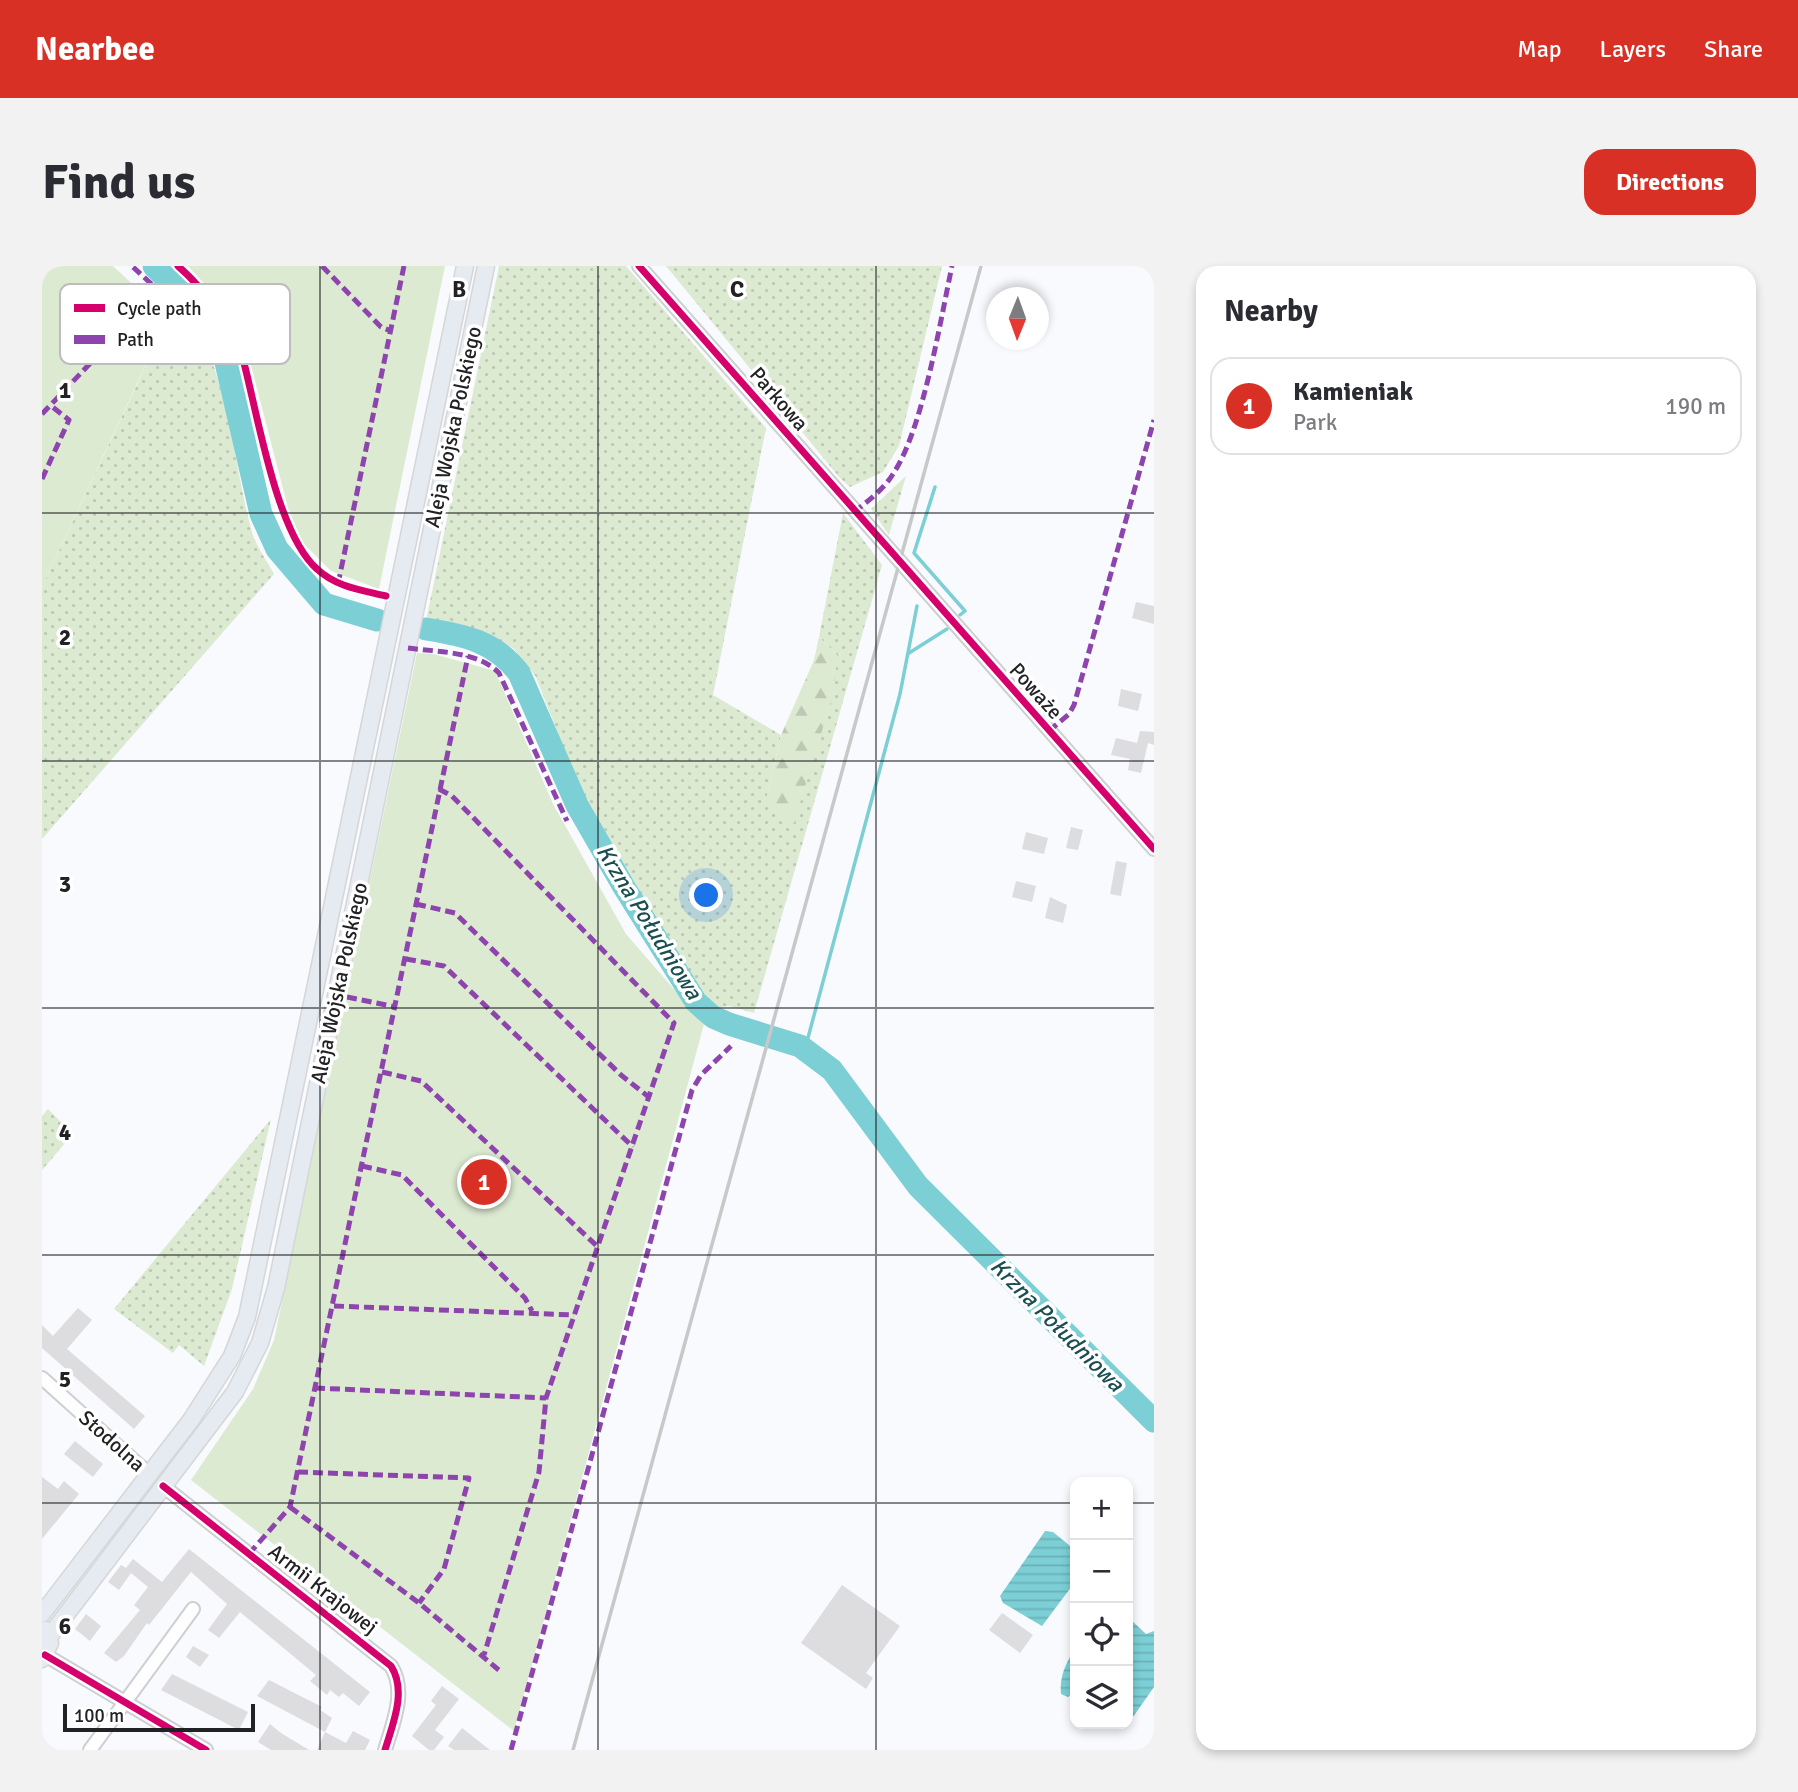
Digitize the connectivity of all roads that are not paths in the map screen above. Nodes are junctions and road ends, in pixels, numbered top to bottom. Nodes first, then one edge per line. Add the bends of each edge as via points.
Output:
1 (465, 266) edge
2 (486, 266) edge
3 (639, 266) edge
4 (892, 556) joint
5 (1154, 849) edge
6 (42, 1378) edge
7 (150, 1475) junction
8 (163, 1486) junction
9 (193, 1609) dead end
10 (42, 1614) edge
11 (46, 1632) edge
12 (44, 1657) edge
13 (124, 1703) junction
14 (90, 1750) edge
15 (206, 1750) edge
16 (385, 1750) edge

1 - 7 main road, Aleja Wojska Polskiego via 247,1317 216,1383
2 - 8 main road, Aleja Wojska Polskiego via 272,1306 255,1356 235,1392
3 - 4 street, Parkowa
4 - 5 street, Poważe
6 - 7 street, Stodolna
7 - 10 main road, Aleja Wojska Polskiego
8 - 11 main road, Aleja Wojska Polskiego
8 - 16 street, Armii Krajowej via 391,1666 399,1692
9 - 13 street
11 - 12 main road
12 - 13 street
13 - 14 street
13 - 15 street

